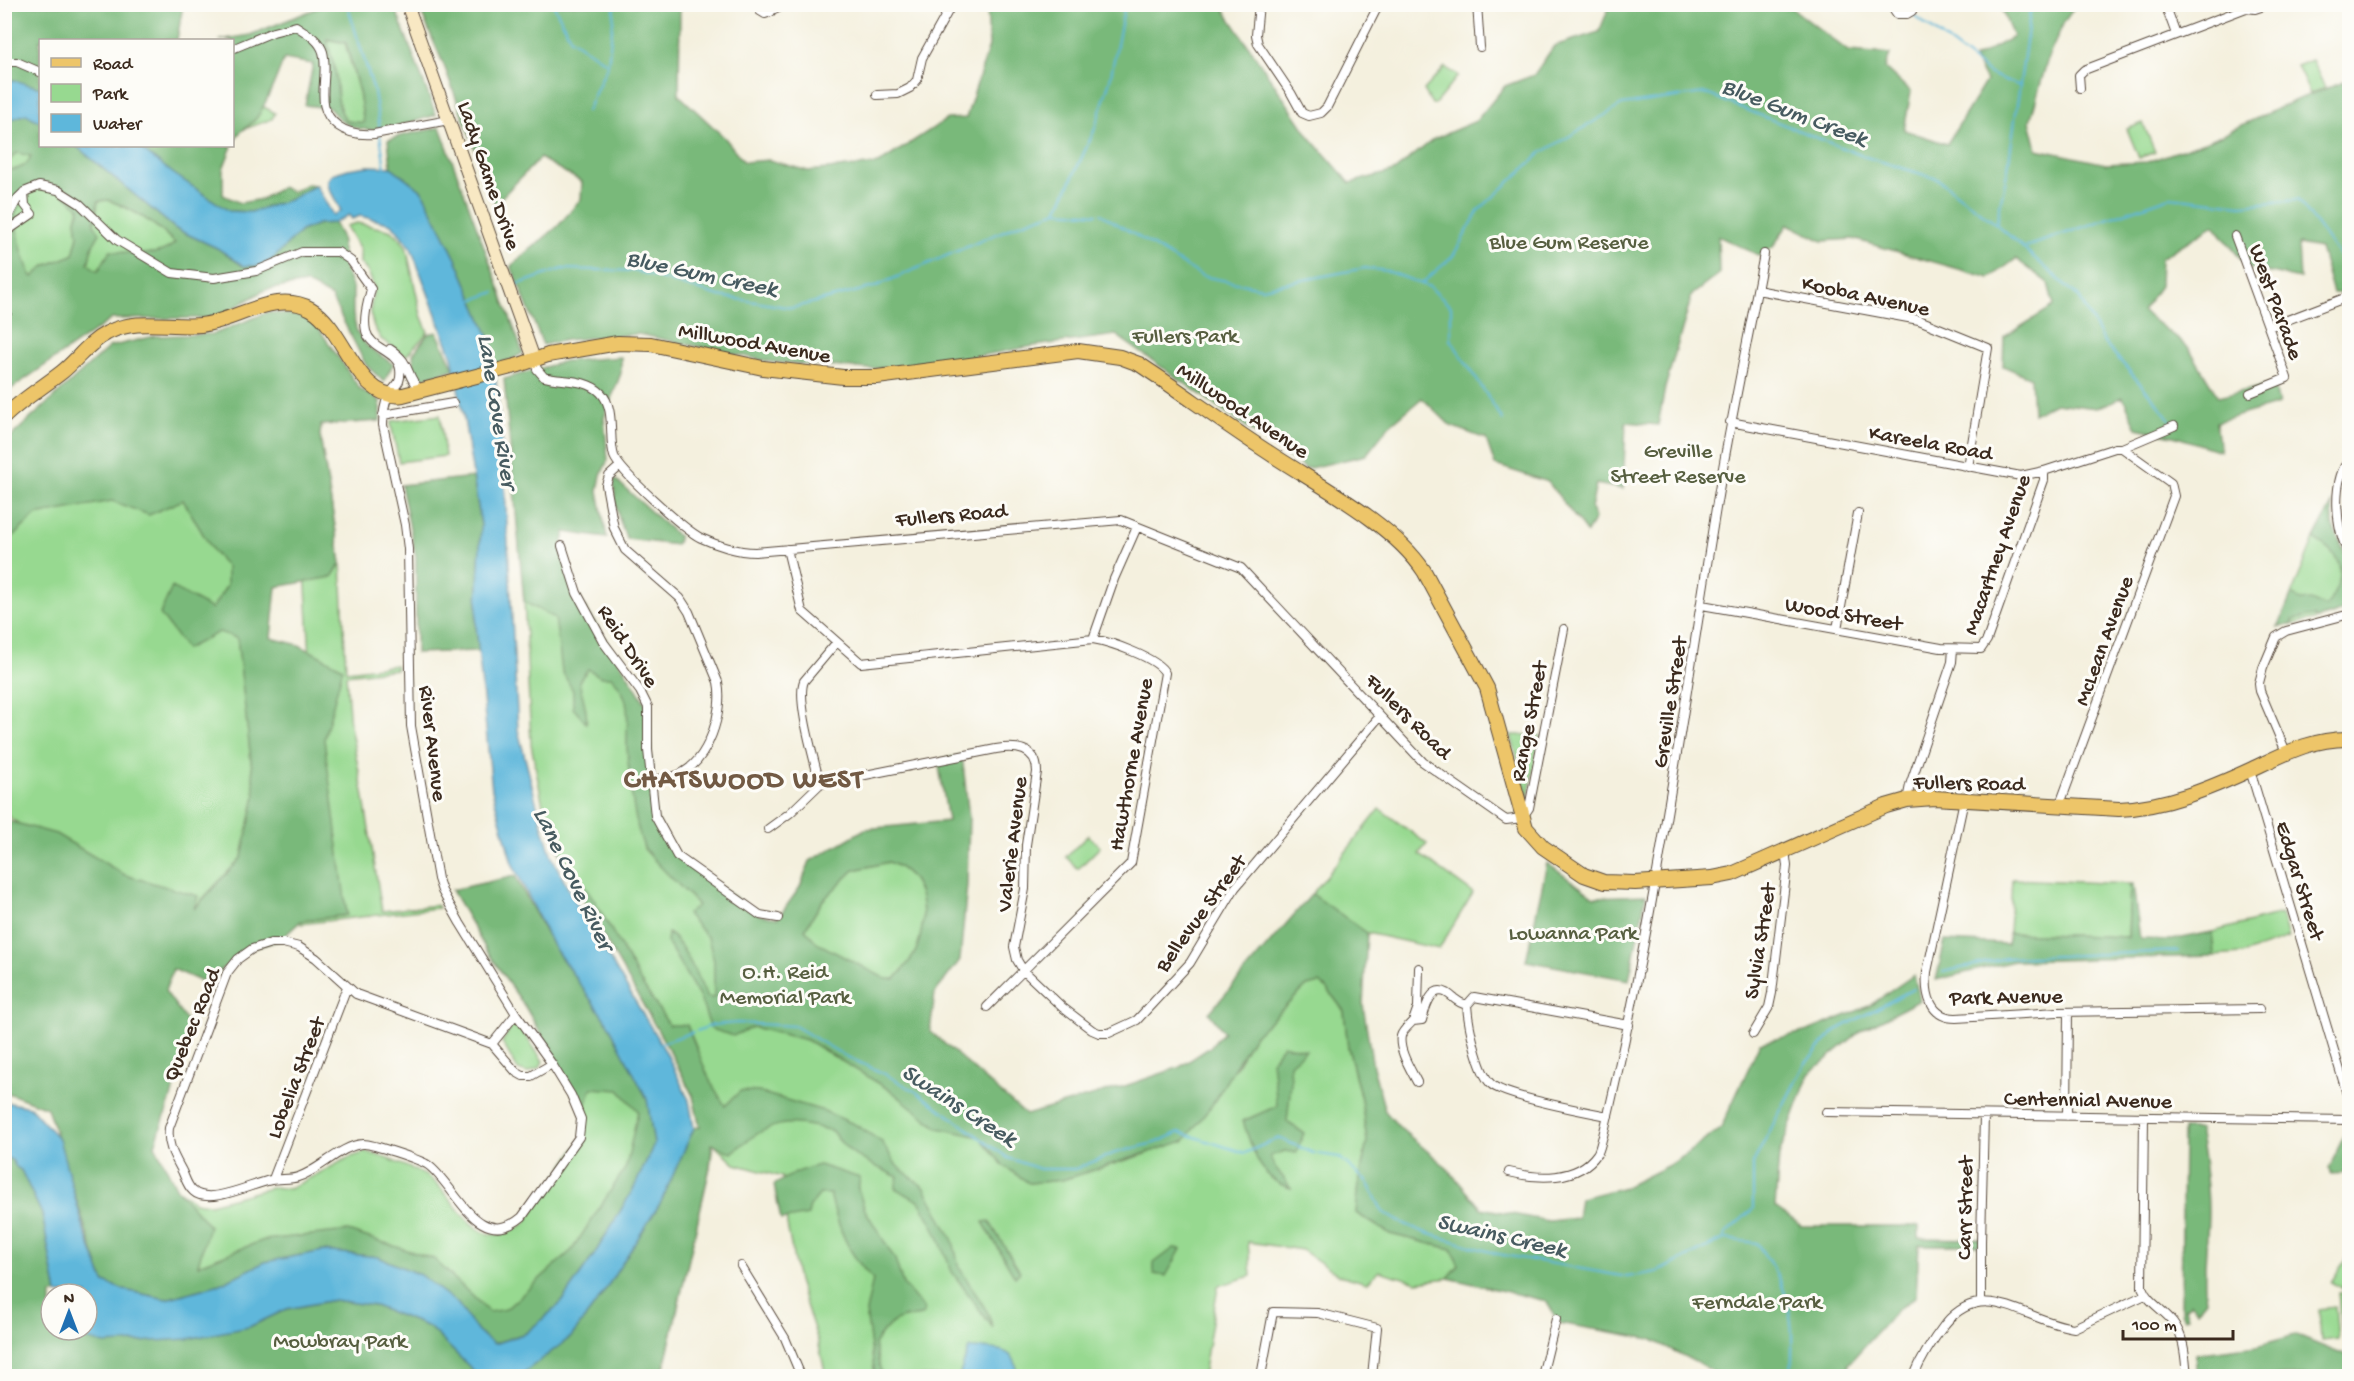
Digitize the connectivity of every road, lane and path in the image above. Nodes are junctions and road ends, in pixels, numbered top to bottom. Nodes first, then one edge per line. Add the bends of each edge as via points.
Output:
1 (407, 4) edge
2 (759, 4) edge
3 (785, 4) edge
4 (952, 4) edge
5 (1259, 4) edge
6 (1379, 4) edge
7 (1477, 4) edge
8 (1890, 4) edge
9 (1915, 4) edge
10 (2165, 4) edge
11 (2270, 4) edge
12 (2247, 6) edge
13 (773, 7) edge
14 (2176, 34) junction
15 (1480, 47) dead end
16 (234, 48) edge
17 (4, 62) edge
18 (39, 72) edge
19 (2080, 88) dead end
20 (877, 95) dead end
21 (449, 120) junction
22 (24, 192) junction
23 (6, 233) edge
24 (2235, 236) dead end
25 (1764, 254) dead end
26 (4, 276) edge
27 (1757, 290) junction
28 (2349, 296) edge
29 (366, 315) junction
30 (4, 316) edge
31 (2269, 327) junction
32 (534, 359) junction
33 (420, 390) junction
34 (2250, 393) dead end
35 (388, 395) junction
36 (453, 403) dead end
37 (383, 415) junction
38 (4, 417) edge
39 (1730, 422) junction
40 (2174, 426) dead end
41 (2122, 448) junction
42 (2349, 458) edge
43 (619, 466) junction
44 (1968, 467) junction
45 (2043, 471) junction
46 (1858, 513) dead end
47 (1137, 527) junction
48 (562, 546) dead end
49 (787, 549) junction
50 (2349, 555) edge
51 (1702, 605) junction
52 (2349, 614) edge
53 (1838, 628) junction
54 (1564, 629) dead end
55 (1093, 639) junction
56 (836, 643) junction
57 (1953, 649) junction
58 (1981, 649) joint
59 (1380, 716) junction
60 (2349, 739) edge
61 (2286, 752) junction
62 (2250, 770) junction
63 (650, 780) junction
64 (820, 784) junction
65 (1907, 800) junction
66 (1964, 800) junction
67 (2060, 804) junction
68 (1522, 818) junction
69 (768, 829) dead end
70 (1785, 850) junction
71 (1657, 882) junction
72 (778, 918) dead end
73 (1419, 968) dead end
74 (1023, 970) junction
75 (347, 987) junction
76 (1467, 1005) junction
77 (987, 1006) dead end
78 (2260, 1009) dead end
79 (2068, 1012) junction
80 (516, 1014) junction
81 (1413, 1021) junction
82 (1629, 1025) junction
83 (1753, 1034) dead end
84 (492, 1044) junction
85 (552, 1064) junction
86 (1417, 1082) dead end
87 (2349, 1104) edge
88 (1826, 1112) dead end
89 (1984, 1115) junction
90 (1608, 1116) junction
91 (2067, 1116) junction
92 (2144, 1117) junction
93 (2349, 1120) edge
94 (168, 1140) joint
95 (1509, 1172) dead end
96 (273, 1179) junction
97 (741, 1266) dead end
98 (2145, 1296) junction
99 (1982, 1300) junction
100 (1556, 1318) dead end
101 (801, 1377) edge
102 (1261, 1377) edge
103 (1372, 1377) edge
104 (1542, 1377) edge
105 (1914, 1377) edge
106 (2187, 1377) edge

1 - 21 main road, Lady Game Drive
2 - 13 street via 762,13
3 - 13 street
4 - 20 street via 922,58 917,80 898,94
5 - 6 street via 1258,44 1302,112 1315,116 1327,106
7 - 15 street
8 - 9 street via 1902,15 1912,11
10 - 14 street
11 - 12 street via 2255,9
12 - 14 street
14 - 19 street via 2084,70 2079,75
16 - 21 street via 296,26 316,40 322,51 324,109 333,123 349,133 374,134
17 - 18 street via 17,62
21 - 32 main road, Lady Game Drive
22 - 23 street via 10,213
22 - 23 street via 32,214
22 - 29 street via 39,186 58,190 80,204 117,240 172,273 214,278 256,270 302,252 338,252 351,261 371,289
24 - 31 street, West Parade
25 - 27 street, Greville Street
26 - 30 street via 8,313
27 - 39 street, Greville Street
27 - 44 street, Kooba Avenue via 1919,320 1988,348
28 - 31 street
29 - 33 street via 374,336 401,356
29 - 35 street, River Avenue via 370,338 399,363 400,380
31 - 34 street, West Parade via 2287,378
32 - 33 main road, Millwood Avenue
32 - 43 street via 544,377 568,379 602,394
32 - 68 main road, Millwood Avenue via 597,345 639,343 763,368 856,378 1072,351 1100,352 1130,360 1364,514 1416,560 1488,687
33 - 35 main road, Millwood Avenue
35 - 37 street, River Avenue
35 - 38 main road via 359,372 317,313 299,304 278,303 201,325 139,324 116,329 93,343
36 - 37 street
37 - 80 street, River Avenue via 408,549 411,726 438,879
39 - 44 street, Kareela Road
39 - 51 street, Greville Street
40 - 41 street, Kareela Road
41 - 45 street, Kareela Road
41 - 67 street, McLean Avenue via 2171,483 2174,495
42 - 50 street via 2338,495 2341,541
43 - 49 street, Fullers Road via 702,538 747,552
43 - 63 street via 606,485 614,528 625,550 680,598 720,691 718,717 702,753 678,775
44 - 45 street, Kareela Road via 2021,476
45 - 58 street, Macartney Avenue via 2044,480 1988,640
46 - 53 street
47 - 49 street, Fullers Road via 1116,519
47 - 55 street via 1113,579
47 - 59 street, Fullers Road via 1241,568
48 - 63 street, Reid Drive via 577,593 604,643 648,707
49 - 56 street, Hawthorne Avenue via 800,608
51 - 53 street, Wood Street
51 - 71 street, Greville Street
52 - 61 street via 2276,637 2259,683
53 - 57 street, Wood Street
54 - 68 street, Range Street via 1529,808
55 - 56 street, Hawthorne Avenue via 869,663 856,660
55 - 74 street, Hawthorne Avenue via 1148,659 1165,673 1133,857
56 - 64 street via 801,687
57 - 58 street, Wood Street
57 - 65 street via 1953,662
59 - 68 street, Fullers Road via 1423,762 1449,781 1506,820
59 - 74 street, Bellevue Street via 1235,888 1190,963 1137,1020 1108,1033 1096,1032
60 - 61 main road, Fullers Road via 2323,741
61 - 62 main road, Fullers Road
62 - 67 main road, Fullers Road via 2148,807
62 - 87 street, Edgar Street
63 - 72 street, Reid Drive via 655,816 677,856 760,915
64 - 69 street
64 - 74 street, Valerie Avenue via 1002,748 1019,747 1030,753 1037,772 1026,845 1025,889 1014,947
65 - 66 main road, Fullers Road
65 - 70 main road, Fullers Road
66 - 67 main road, Fullers Road
66 - 79 street, Park Avenue via 1927,972 1929,1001 1948,1018
68 - 71 main road, Fullers Road via 1534,839 1589,878 1614,884
70 - 71 main road, Fullers Road via 1722,877
70 - 83 street, Sylvia Street via 1787,866 1772,993
71 - 82 street, Greville Street
73 - 81 street via 1418,1006
74 - 77 street, Hawthorne Avenue
75 - 84 street via 356,994
75 - 94 street, Quebec Road via 299,947 271,943 238,958 227,973
75 - 96 street, Lobelia Street
76 - 81 street via 1439,991 1428,1000 1422,1020
76 - 82 street via 1474,997
76 - 90 street via 1470,1029 1493,1087
78 - 79 street, Park Avenue
79 - 91 street
80 - 84 street
80 - 85 street, River Avenue
81 - 86 street via 1401,1036
82 - 90 street, Greville Street
84 - 85 street via 523,1076 531,1076
85 - 96 street, River Avenue via 581,1119 579,1137 522,1217 512,1224 495,1227 480,1222 427,1164 369,1144 354,1146 298,1178
88 - 89 street, Centennial Avenue
89 - 91 street, Centennial Avenue
89 - 99 street, Carr Street
90 - 95 street, Greville Street via 1598,1154 1578,1169 1560,1176 1529,1177
91 - 92 street, Centennial Avenue
92 - 93 street, Centennial Avenue
92 - 98 street
94 - 96 street, River Avenue via 190,1188 202,1196 214,1197
97 - 101 street via 785,1338
98 - 99 street via 2074,1328
98 - 106 street via 2177,1329 2183,1343
99 - 105 street via 1965,1306 1947,1322 1928,1346
100 - 104 street
102 - 103 street via 1273,1312 1318,1313 1377,1328

